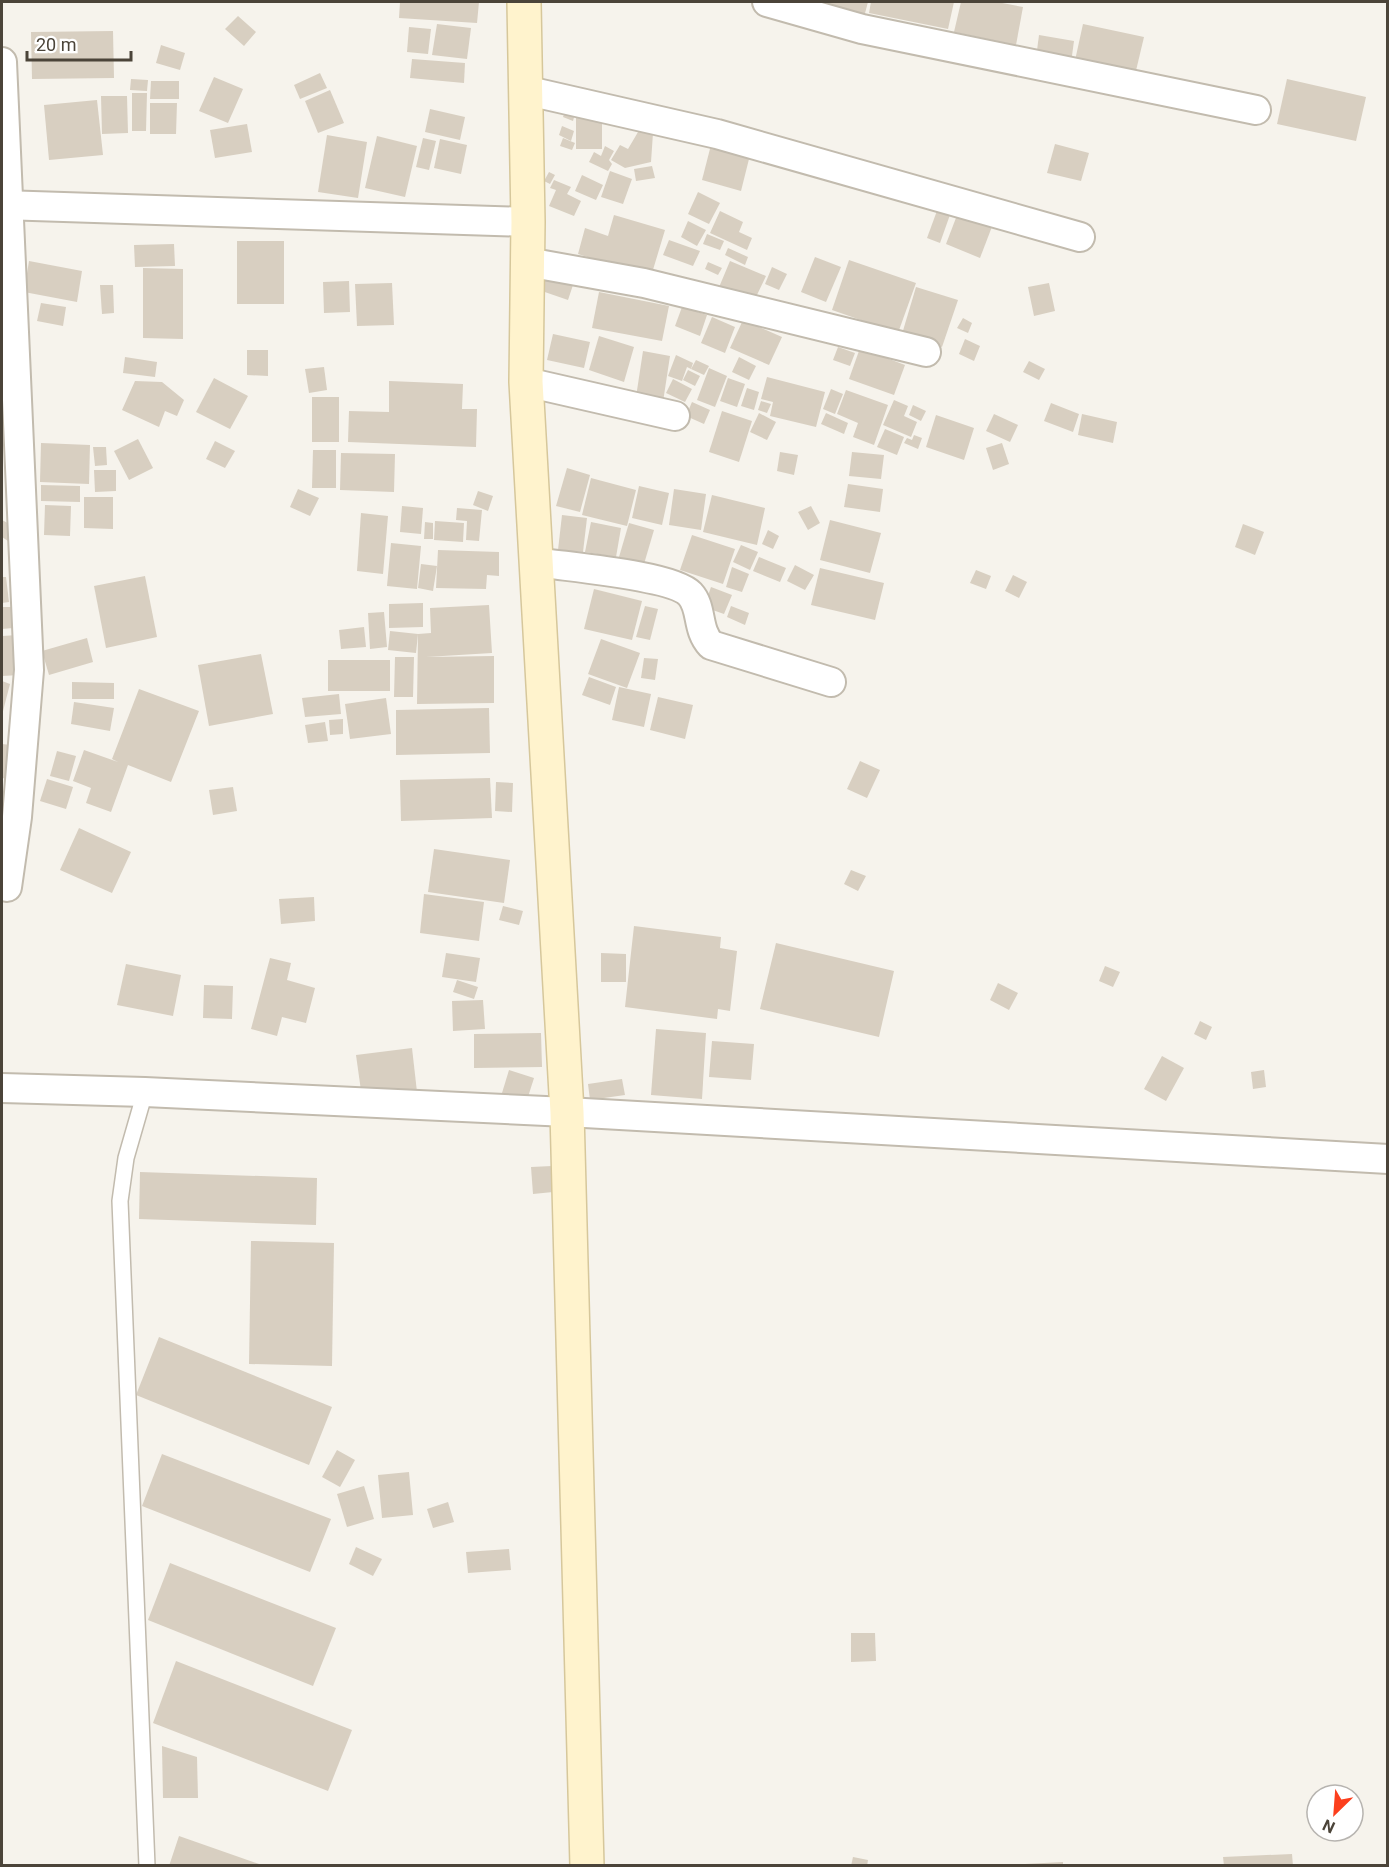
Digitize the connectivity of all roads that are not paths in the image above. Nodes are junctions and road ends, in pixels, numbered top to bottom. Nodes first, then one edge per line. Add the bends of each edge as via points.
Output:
1 (524, 2) edge
2 (767, 2) edge
3 (2, 62) edge
4 (524, 90) junction
5 (1256, 110) dead end
6 (4, 205) edge
7 (528, 222) junction
8 (1080, 237) dead end
9 (527, 262) junction
10 (926, 352) dead end
11 (526, 382) junction
12 (675, 416) dead end
13 (536, 562) junction
14 (831, 682) dead end
15 (6, 887) dead end
16 (2, 1088) edge
17 (145, 1092) junction
18 (567, 1112) junction
19 (1388, 1159) edge
20 (147, 1866) edge
21 (587, 1866) edge

1 - 4 street
2 - 5 street via 862,29
3 - 6 street
4 - 7 street
4 - 8 street via 717,134
6 - 7 street
6 - 15 street via 25,531 29,670 18,817
7 - 9 street
9 - 10 street via 644,283
9 - 11 street
11 - 12 street
11 - 13 street
13 - 14 street via 663,581 690,593 696,603 702,636 711,645
13 - 18 street
16 - 17 street
17 - 18 street
17 - 20 lane via 134,1124 120,1202
18 - 19 street
18 - 21 street

